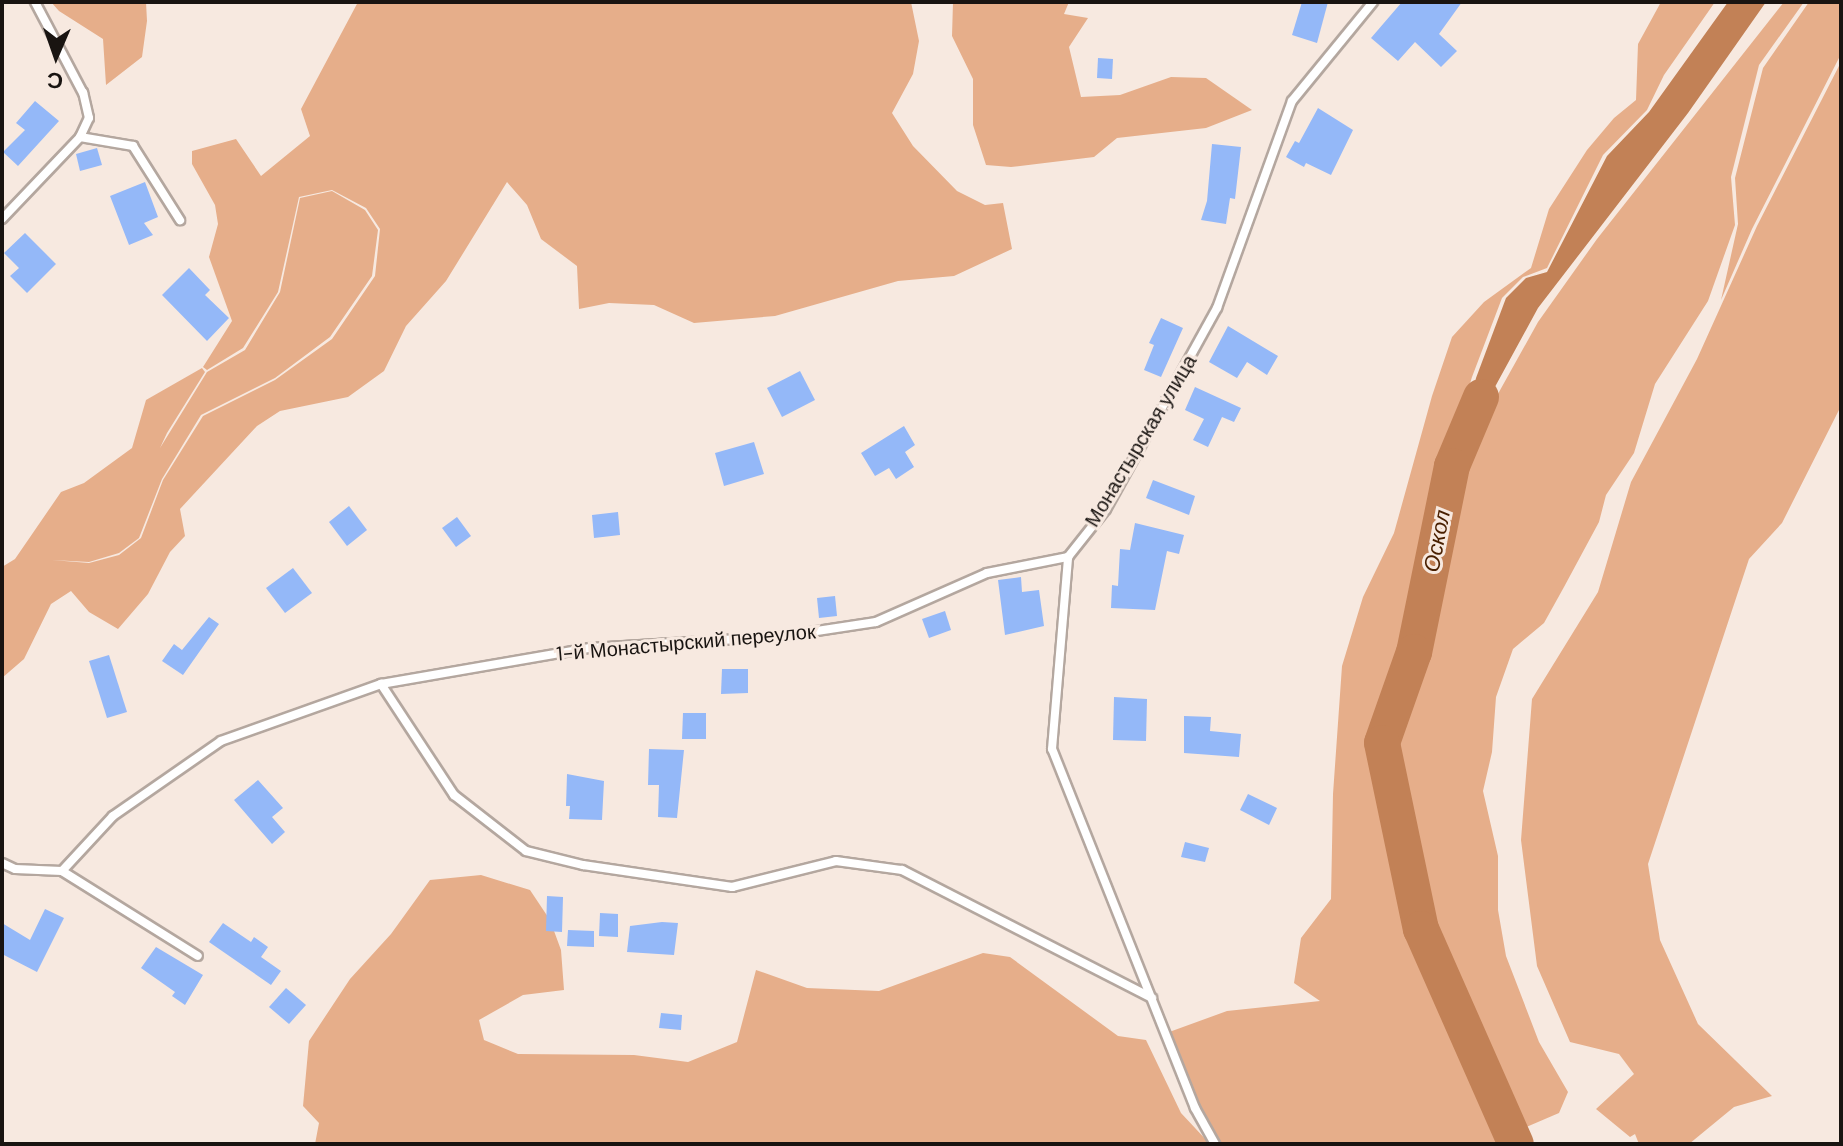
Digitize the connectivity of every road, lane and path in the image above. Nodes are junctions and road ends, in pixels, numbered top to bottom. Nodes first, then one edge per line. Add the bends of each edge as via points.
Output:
1 (35, 2) edge
2 (1373, 2) edge
3 (80, 137) junction
4 (2, 219) edge
5 (180, 220) dead end
6 (1068, 557) junction
7 (381, 684) junction
8 (2, 863) edge
9 (62, 871) junction
10 (198, 956) dead end
11 (1153, 998) junction
12 (1215, 1144) edge

1 - 3 lane via 83,93 89,118
2 - 6 lane, Монастырская улица via 1292,101 1217,308 1106,509
3 - 4 lane
3 - 5 lane via 133,146
6 - 7 lane, 1-й Монастырский переулок via 987,573 876,622 784,636 590,648
6 - 11 lane via 1052,749
7 - 9 lane, 1-й Монастырский переулок via 221,741 113,816
7 - 11 lane via 454,795 526,851 732,887 836,861 902,870
8 - 9 lane via 15,869
9 - 10 lane
11 - 12 lane via 1195,1108

